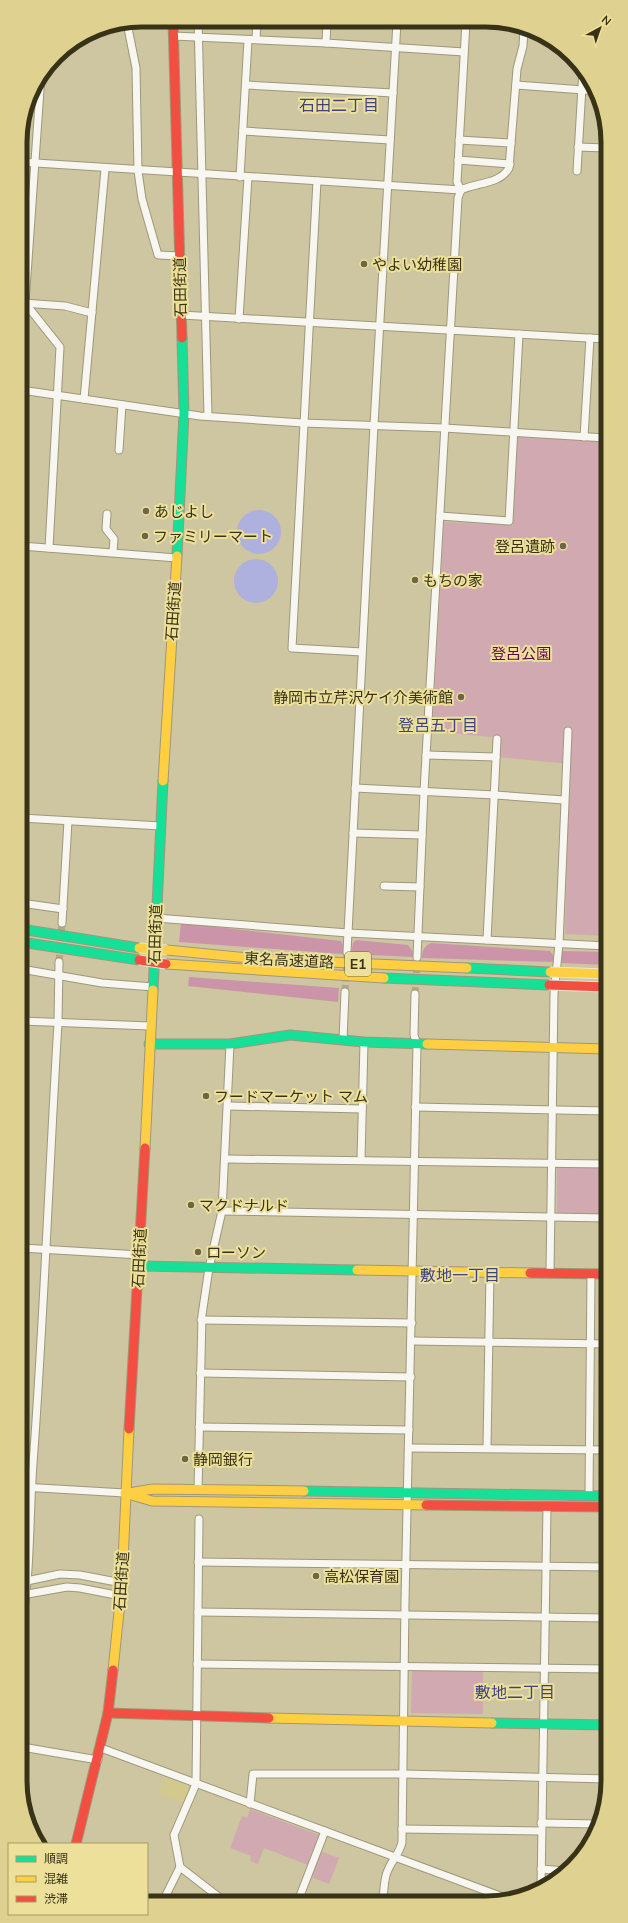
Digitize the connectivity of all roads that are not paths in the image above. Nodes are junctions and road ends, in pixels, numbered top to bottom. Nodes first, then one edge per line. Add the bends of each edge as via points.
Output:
1 (173, 27) edge
2 (198, 27) edge
3 (257, 27) edge
4 (327, 27) edge
5 (397, 27) edge
6 (466, 27) edge
7 (128, 28) edge
8 (524, 33) edge
9 (174, 36) junction
10 (198, 38) junction
11 (256, 39) junction
12 (248, 40) junction
13 (326, 43) junction
14 (395, 47) junction
15 (464, 52) junction
16 (582, 79) edge
17 (246, 85) junction
18 (516, 85) junction
19 (40, 88) edge
20 (581, 91) junction
21 (589, 91) edge
22 (392, 93) junction
23 (243, 131) junction
24 (390, 140) junction
25 (459, 140) junction
26 (511, 142) junction
27 (578, 146) junction
28 (601, 148) edge
29 (458, 160) junction
30 (27, 162) edge
31 (36, 163) junction
32 (510, 164) junction
33 (105, 169) junction
34 (138, 171) junction
35 (577, 171) dead end
36 (178, 173) junction
37 (201, 174) junction
38 (244, 177) junction
39 (316, 181) junction
40 (388, 185) junction
41 (461, 190) junction
42 (180, 256) junction
43 (27, 260) edge
44 (27, 303) edge
45 (27, 308) edge
46 (92, 313) junction
47 (181, 316) junction
48 (204, 317) junction
49 (239, 319) junction
50 (309, 322) junction
51 (379, 326) junction
52 (450, 330) junction
53 (519, 334) junction
54 (590, 338) junction
55 (601, 339) edge
56 (27, 391) edge
57 (58, 396) junction
58 (84, 399) junction
59 (122, 405) junction
60 (184, 413) junction
61 (208, 416) junction
62 (303, 423) junction
63 (374, 425) junction
64 (444, 428) junction
65 (514, 433) junction
66 (584, 437) junction
67 (601, 438) edge
68 (120, 450) dead end
69 (107, 514) dead end
70 (440, 516) junction
71 (27, 546) edge
72 (49, 548) junction
73 (114, 552) junction
74 (177, 558) junction
75 (362, 652) junction
76 (568, 731) dead end
77 (497, 739) dead end
78 (426, 755) junction
79 (496, 757) junction
80 (355, 788) junction
81 (424, 791) junction
82 (495, 795) junction
83 (564, 800) junction
84 (27, 818) edge
85 (68, 821) junction
86 (160, 826) junction
87 (353, 834) junction
88 (422, 835) junction
89 (384, 886) dead end
90 (420, 887) junction
91 (27, 904) edge
92 (63, 909) junction
93 (156, 918) junction
94 (62, 923) tunnel mouth
95 (27, 930) edge
96 (348, 933) junction
97 (418, 936) junction
98 (487, 940) junction
99 (27, 943) edge
100 (559, 944) junction
101 (601, 946) edge
102 (347, 952) tunnel mouth
103 (417, 957) tunnel mouth
104 (59, 962) tunnel mouth
105 (27, 970) edge
106 (601, 974) edge
107 (58, 975) junction
108 (153, 987) junction
109 (601, 987) edge
110 (345, 992) tunnel mouth
111 (415, 994) tunnel mouth
112 (27, 1021) edge
113 (58, 1023) junction
114 (150, 1026) junction
115 (343, 1040) junction
116 (364, 1042) junction
117 (149, 1044) junction
118 (230, 1044) junction
119 (417, 1044) junction
120 (554, 1049) junction
121 (601, 1049) edge
122 (228, 1106) junction
123 (415, 1107) junction
124 (362, 1109) junction
125 (553, 1110) junction
126 (601, 1111) edge
127 (226, 1158) junction
128 (361, 1160) junction
129 (414, 1161) junction
130 (552, 1164) junction
131 (601, 1164) edge
132 (222, 1211) junction
133 (414, 1215) junction
134 (551, 1217) junction
135 (601, 1218) edge
136 (27, 1248) edge
137 (45, 1250) junction
138 (140, 1255) junction
139 (139, 1266) junction
140 (210, 1268) junction
141 (413, 1269) junction
142 (490, 1272) junction
143 (550, 1273) junction
144 (591, 1274) junction
145 (601, 1274) edge
146 (202, 1320) junction
147 (412, 1323) junction
148 (412, 1341) junction
149 (489, 1343) junction
150 (590, 1344) junction
151 (601, 1344) edge
152 (200, 1374) junction
153 (411, 1377) junction
154 (199, 1427) junction
155 (409, 1430) junction
156 (410, 1448) junction
157 (487, 1448) junction
158 (589, 1450) junction
159 (601, 1450) edge
160 (27, 1487) edge
161 (31, 1487) junction
162 (198, 1490) junction
163 (125, 1493) junction
164 (408, 1493) junction
165 (588, 1496) junction
166 (601, 1496) edge
167 (408, 1503) junction
168 (547, 1506) junction
169 (601, 1507) edge
170 (198, 1519) dead end
171 (27, 1541) edge
172 (198, 1562) junction
173 (406, 1564) junction
174 (546, 1566) junction
175 (601, 1567) edge
176 (27, 1581) edge
177 (122, 1583) junction
178 (27, 1593) edge
179 (121, 1596) junction
180 (198, 1612) junction
181 (405, 1616) junction
182 (545, 1617) junction
183 (601, 1618) edge
184 (197, 1664) junction
185 (404, 1667) junction
186 (544, 1668) junction
187 (601, 1669) edge
188 (108, 1713) junction
189 (196, 1717) junction
190 (404, 1722) junction
191 (542, 1724) junction
192 (601, 1724) edge
193 (27, 1748) edge
194 (101, 1748) junction
195 (98, 1760) junction
196 (403, 1774) junction
197 (542, 1778) junction
198 (601, 1778) edge
199 (196, 1784) junction
200 (250, 1804) junction
201 (592, 1824) edge
202 (541, 1827) junction
203 (402, 1829) junction
204 (325, 1831) junction
205 (76, 1843) edge
206 (396, 1857) junction
207 (180, 1866) junction
208 (541, 1869) junction
209 (558, 1870) edge
210 (541, 1882) edge
211 (165, 1896) edge
212 (218, 1896) edge
213 (300, 1896) edge
214 (384, 1896) edge
215 (497, 1896) edge

1 - 9 main road, 石田街道
2 - 10 street
3 - 11 street
4 - 13 street
5 - 14 street
6 - 15 street
7 - 34 street via 136,68
8 - 18 street
9 - 10 street
9 - 36 main road, 石田街道
10 - 12 street
10 - 37 street
11 - 12 street
11 - 13 street
12 - 17 street
13 - 14 street
14 - 15 street
14 - 22 street
15 - 25 street
16 - 20 street
17 - 22 street
17 - 23 street
18 - 20 street
18 - 26 street
19 - 31 street
20 - 21 street
20 - 27 street
22 - 24 street
23 - 24 street
23 - 38 street
24 - 40 street
25 - 26 street
25 - 29 street
26 - 32 street
27 - 28 street
27 - 35 street
29 - 32 street
29 - 41 street via 457,182
30 - 31 street
31 - 33 street
31 - 43 street
32 - 41 street via 503,176
33 - 34 street
33 - 46 street
34 - 36 street
34 - 42 street via 142,199 158,255
36 - 37 street
36 - 42 main road, 石田街道
37 - 38 street
37 - 48 street
38 - 39 street
38 - 49 street
39 - 40 street
39 - 50 street
40 - 41 street
40 - 51 street
41 - 52 street via 458,198
42 - 47 main road, 石田街道
44 - 46 street via 65,306
45 - 57 street via 60,347
46 - 58 street
47 - 48 street
47 - 60 main road, 石田街道
48 - 49 street
48 - 61 street
49 - 50 street
50 - 51 street
50 - 62 street
51 - 52 street
51 - 63 street
52 - 53 street
52 - 64 street
53 - 54 street
53 - 65 street
54 - 55 street
54 - 66 street
56 - 57 street
57 - 58 street
57 - 72 street
58 - 59 street
59 - 60 street
59 - 68 street
60 - 61 street
60 - 74 main road, 石田街道
61 - 62 street
62 - 63 street
62 - 75 street via 292,648
63 - 64 street
63 - 75 street
64 - 65 street
64 - 70 street
65 - 66 street
65 - 70 street via 509,521
66 - 67 street
69 - 73 street via 106,529 114,539
70 - 78 street
71 - 72 street
72 - 73 street
73 - 74 street
74 - 86 main road, 石田街道
75 - 80 street
76 - 83 street
77 - 79 street
78 - 79 street
78 - 81 street
79 - 82 street
80 - 81 street
80 - 87 street
81 - 82 street
81 - 88 street
82 - 83 street
82 - 98 street
83 - 100 street
84 - 85 street
85 - 86 street
85 - 92 street
86 - 93 main road, 石田街道
87 - 88 street
87 - 96 street
88 - 90 street
89 - 90 street
90 - 97 street
91 - 92 street
92 - 94 street
93 - 96 street
93 - 108 main road, 石田街道
95 - 106 main road, 東名高速道路 / E1, bridge via 139,948 259,959
96 - 97 street
96 - 102 street
97 - 98 street
97 - 103 street
98 - 100 street
99 - 109 main road, 東名高速道路 / E1, bridge via 166,964 344,977
100 - 101 street
100 - 120 street via 554,994
104 - 107 street
105 - 107 street
107 - 108 street via 102,983
107 - 113 street
108 - 114 main road, 石田街道
110 - 115 street
111 - 119 street via 414,1035
112 - 113 street
113 - 114 street
113 - 137 street
114 - 117 main road, 石田街道
115 - 116 main road
115 - 118 main road via 290,1035
116 - 119 main road
116 - 124 street
117 - 118 main road
117 - 138 main road, 石田街道
118 - 122 street
119 - 120 main road
119 - 123 street
120 - 121 main road
120 - 125 street
122 - 124 street
122 - 127 street
123 - 125 street
123 - 129 street
124 - 128 street
125 - 126 street
125 - 130 street
127 - 128 street
127 - 132 street
128 - 129 street
129 - 130 street
129 - 133 street
130 - 131 street
130 - 134 street
132 - 133 street
132 - 140 street
133 - 134 street
133 - 141 street
134 - 135 street
134 - 143 street
136 - 137 street
137 - 138 street
137 - 161 street
138 - 139 main road, 石田街道
139 - 140 main road
139 - 163 main road, 石田街道
140 - 141 main road
140 - 146 street
141 - 142 main road
141 - 147 street
142 - 143 main road
142 - 149 street
143 - 144 main road
144 - 145 main road
144 - 150 street
146 - 147 street
146 - 152 street
147 - 148 street
148 - 149 street
148 - 153 street
149 - 150 street
149 - 157 street
150 - 151 street
150 - 158 street
152 - 153 street
152 - 154 street
153 - 155 street
154 - 155 street
154 - 162 street
155 - 156 street
156 - 157 street
156 - 164 street
157 - 158 street
158 - 159 street
158 - 165 street
160 - 161 street
161 - 163 street
161 - 171 street
162 - 163 main road via 153,1489
162 - 164 main road
163 - 167 main road via 152,1501
163 - 177 main road, 石田街道
164 - 165 main road
164 - 167 street
165 - 166 main road
167 - 168 main road
167 - 173 street
168 - 169 main road
168 - 174 street
170 - 172 street
172 - 173 street
172 - 180 street
173 - 174 street
173 - 181 street
174 - 175 street
174 - 182 street
176 - 177 street via 60,1574
177 - 179 main road, 石田街道
178 - 179 street via 74,1587
179 - 188 main road, 石田街道
180 - 181 street
180 - 184 street
181 - 182 street
181 - 185 street
182 - 183 street
182 - 186 street
184 - 185 street
184 - 189 street
185 - 186 street
185 - 190 street
186 - 187 street
186 - 191 street
188 - 189 main road
188 - 194 main road, 石田街道
189 - 190 main road
189 - 199 street
190 - 191 main road
190 - 196 street
191 - 192 main road
191 - 197 street
193 - 195 street
194 - 195 main road, 石田街道
194 - 199 street
195 - 205 main road, 石田街道
196 - 197 street
196 - 200 street via 253,1774
196 - 203 street
197 - 198 street
197 - 202 street
199 - 200 street
199 - 207 street via 174,1835
200 - 204 street
201 - 202 street
202 - 203 street
202 - 208 street
203 - 206 street via 400,1849
204 - 206 street
204 - 213 street
206 - 214 street via 385,1877
206 - 215 street
207 - 211 street
207 - 212 street
208 - 209 street
208 - 210 street

